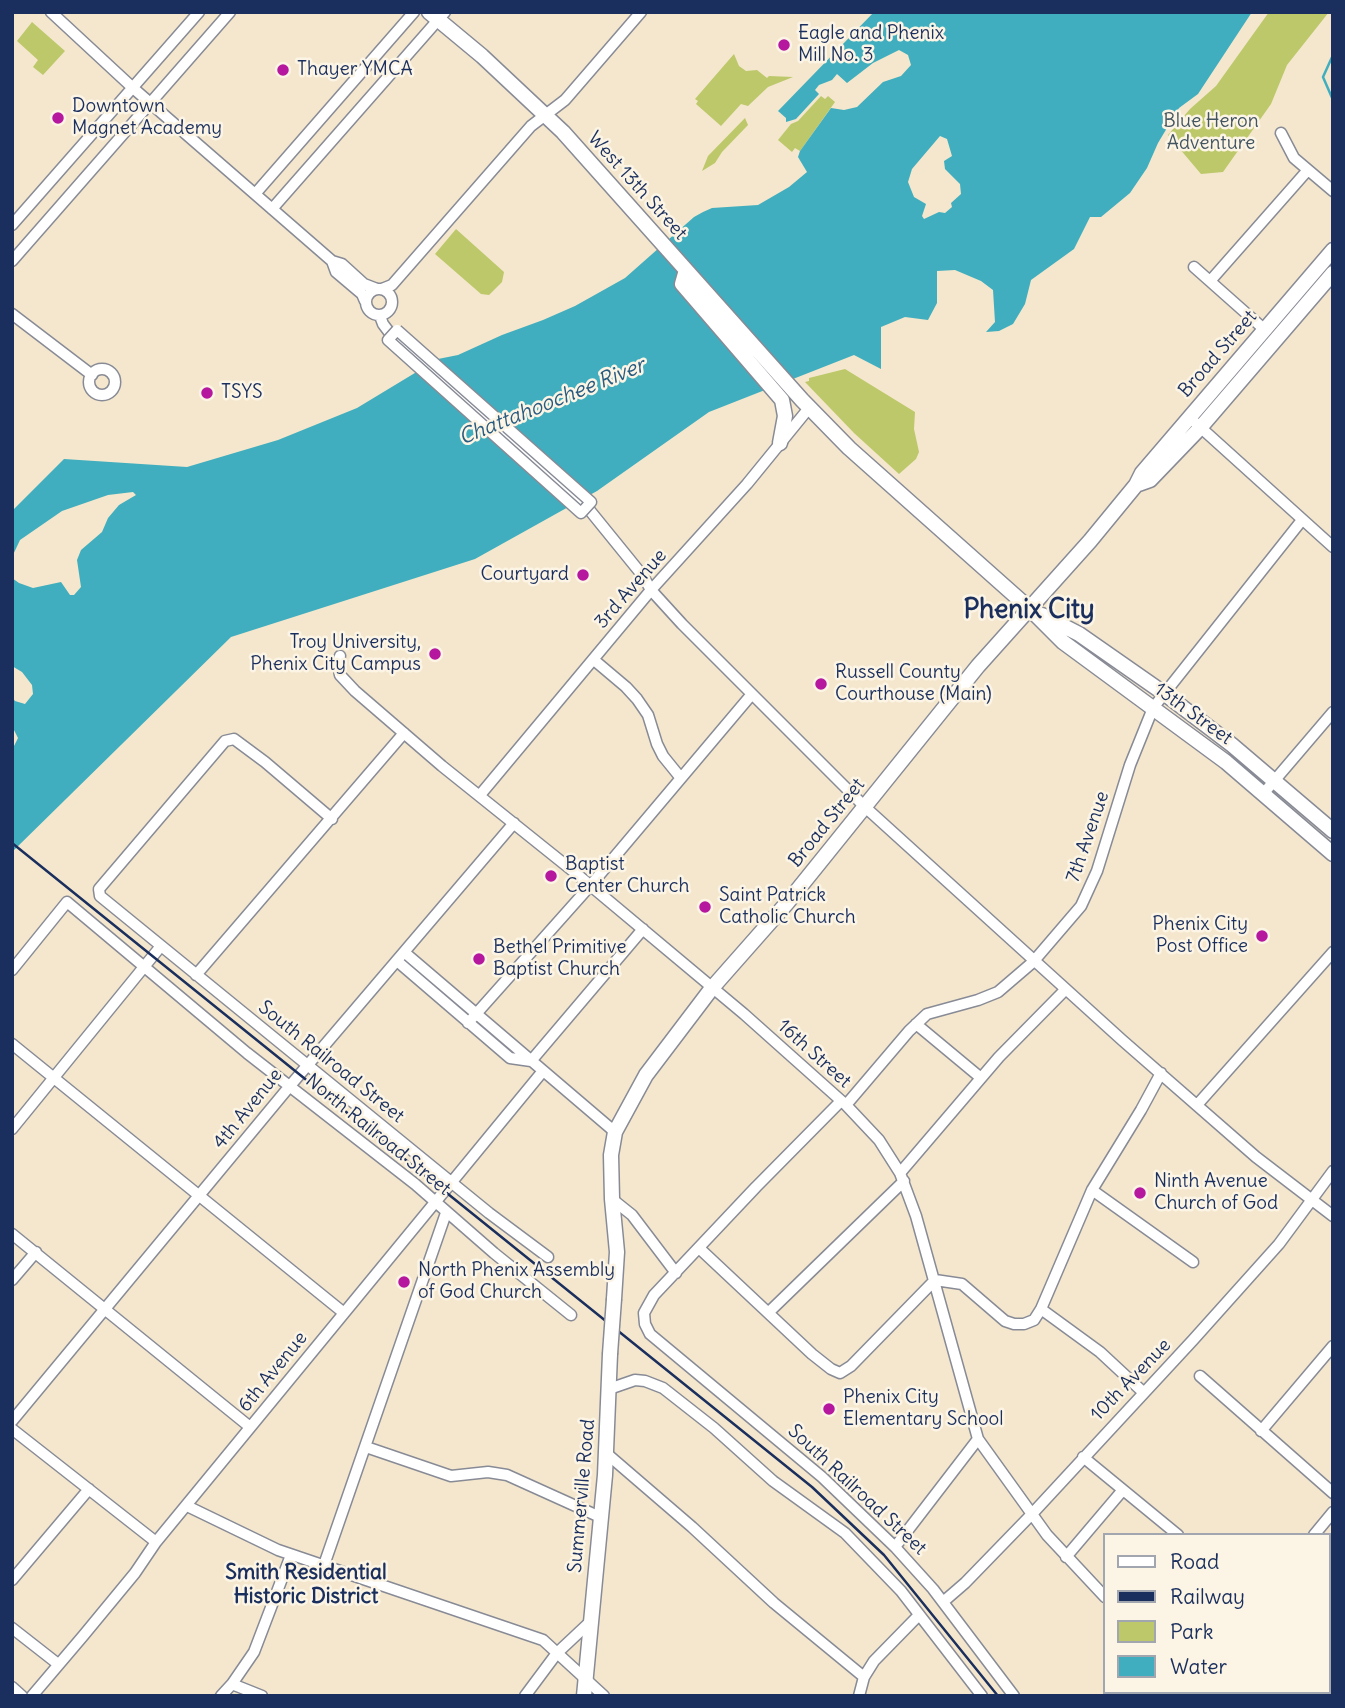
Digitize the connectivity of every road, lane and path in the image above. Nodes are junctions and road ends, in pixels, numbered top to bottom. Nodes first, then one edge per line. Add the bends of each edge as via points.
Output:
1 (51, 12) edge
2 (199, 12) edge
3 (230, 12) edge
4 (414, 12) edge
5 (641, 12) edge
6 (438, 15) edge
7 (153, 64) junction
8 (173, 78) junction
9 (133, 88) junction
10 (150, 103) junction
11 (113, 110) junction
12 (131, 125) junction
13 (1281, 133) dead end
14 (1307, 171) junction
15 (1333, 191) edge
16 (255, 194) junction
17 (272, 209) junction
18 (12, 225) edge
19 (1333, 250) edge
20 (12, 261) edge
21 (332, 261) junction
22 (1194, 267) dead end
23 (685, 270) junction
24 (1333, 273) edge
25 (1210, 280) junction
26 (384, 288) junction
27 (365, 301) junction
28 (12, 314) edge
29 (380, 316) junction
30 (1265, 330) junction
31 (392, 336) junction
32 (92, 374) dead end
33 (805, 404) junction
34 (1194, 422) junction
35 (780, 443) junction
36 (1302, 520) junction
37 (1333, 547) edge
38 (651, 590) junction
39 (1030, 609) junction
40 (340, 656) dead end
41 (594, 660) junction
42 (752, 694) junction
43 (1164, 694) junction
44 (1153, 708) junction
45 (1333, 712) edge
46 (404, 733) junction
47 (680, 777) junction
48 (1275, 781) junction
49 (1263, 794) junction
50 (480, 796) junction
51 (865, 807) junction
52 (332, 820) junction
53 (514, 823) junction
54 (1333, 831) edge
55 (1333, 854) edge
56 (590, 886) junction
57 (643, 929) junction
58 (161, 946) junction
59 (1333, 952) edge
60 (400, 956) junction
61 (1033, 962) junction
62 (144, 967) junction
63 (12, 970) edge
64 (196, 975) junction
65 (712, 988) junction
66 (1065, 990) junction
67 (477, 1013) junction
68 (468, 1023) junction
69 (916, 1024) junction
70 (12, 1044) edge
71 (531, 1061) junction
72 (307, 1066) junction
73 (543, 1071) junction
74 (1161, 1073) junction
75 (53, 1077) junction
76 (981, 1078) junction
77 (289, 1087) junction
78 (844, 1103) junction
79 (1197, 1105) junction
80 (12, 1129) edge
81 (615, 1132) junction
82 (1333, 1171) edge
83 (902, 1177) junction
84 (451, 1182) junction
85 (1092, 1190) junction
86 (199, 1196) junction
87 (612, 1199) junction
88 (1313, 1200) junction
89 (434, 1201) junction
90 (446, 1213) junction
91 (1333, 1216) edge
92 (12, 1234) edge
93 (699, 1248) junction
94 (36, 1252) junction
95 (548, 1257) dead end
96 (1192, 1262) dead end
97 (676, 1273) junction
98 (12, 1280) edge
99 (935, 1280) junction
100 (614, 1299) joint
101 (105, 1309) junction
102 (1041, 1309) junction
103 (769, 1312) junction
104 (344, 1313) junction
105 (571, 1315) dead end
106 (650, 1334) joint
107 (1333, 1346) edge
108 (1200, 1376) dead end
109 (609, 1388) junction
110 (1143, 1392) junction
111 (12, 1421) edge
112 (250, 1427) junction
113 (12, 1429) edge
114 (1261, 1431) junction
115 (978, 1439) junction
116 (366, 1447) junction
117 (606, 1452) junction
118 (1083, 1457) junction
119 (89, 1489) junction
120 (1122, 1491) junction
121 (1333, 1493) edge
122 (187, 1506) junction
123 (1333, 1513) edge
124 (1031, 1515) junction
125 (600, 1517) junction
126 (1175, 1533) edge
127 (1316, 1533) edge
128 (156, 1542) junction
129 (895, 1547) junction
130 (291, 1555) junction
131 (1066, 1557) junction
132 (324, 1565) junction
133 (12, 1580) edge
134 (1104, 1596) edge
135 (943, 1602) junction
136 (919, 1615) junction
137 (589, 1623) junction
138 (12, 1628) edge
139 (558, 1653) junction
140 (58, 1664) junction
141 (584, 1677) junction
142 (864, 1677) junction
143 (232, 1684) junction
144 (12, 1687) edge
145 (22, 1696) edge
146 (32, 1696) edge
147 (221, 1696) edge
148 (262, 1696) edge
149 (525, 1696) edge
150 (584, 1696) edge
151 (604, 1696) edge
152 (859, 1696) edge
153 (982, 1696) edge
154 (1014, 1696) edge

1 - 9 street
2 - 7 street
3 - 8 street
4 - 16 street
5 - 26 street via 565,100 531,126
6 - 17 street
6 - 23 main road, West 13th Street via 563,132
7 - 8 street via 159,79
7 - 9 street
8 - 10 street
9 - 10 street
9 - 11 street
10 - 12 street
10 - 16 street
11 - 12 street via 130,114
11 - 18 street
12 - 20 street
13 - 14 street
14 - 15 street
14 - 25 street
16 - 17 street
17 - 21 street
19 - 30 main road, Broad Street
21 - 26 street via 364,284
21 - 27 street
22 - 25 street
23 - 33 main road, West 13th Street
23 - 35 main road via 682,284 782,400 785,416
24 - 34 main road, Broad Street
25 - 30 street
26 - 27 street via 369,293
26 - 29 street via 391,307
27 - 29 street via 371,313
28 - 32 street
29 - 31 street
30 - 34 main road, Broad Street
31 - 31 street, bridge via 397,330 591,502 581,513 388,340
31 - 38 street via 587,507
33 - 35 street, 3rd Avenue
33 - 39 main road, 13th Street via 904,499
34 - 36 street
34 - 39 main road, Broad Street via 1150,480 1136,485
35 - 38 street, 3rd Avenue
36 - 37 street
36 - 43 street, 7th Avenue
38 - 41 street, 3rd Avenue
38 - 42 street
39 - 43 main road, 13th Street via 1079,634
39 - 44 main road, 13th Street via 1063,642
39 - 51 main road, Broad Street
40 - 46 street, 16th Street via 340,675
41 - 47 street via 637,699 663,756
41 - 50 street, 3rd Avenue
42 - 47 street
42 - 51 street
43 - 44 street, 7th Avenue
43 - 48 main road, 13th Street
44 - 49 main road, 13th Street
44 - 61 street, 7th Avenue via 1090,889
45 - 48 street
46 - 50 street, 16th Street
46 - 52 street
47 - 56 street
48 - 49 street
48 - 54 main road, 13th Street
49 - 55 main road, 13th Street
50 - 53 street, 16th Street
51 - 61 street
51 - 65 main road, Broad Street
52 - 58 street, South Railroad Street via 234,739 225,741 99,889 100,896
52 - 64 street
53 - 56 street, 16th Street
53 - 60 street, 4th Avenue
56 - 57 street, 16th Street
56 - 67 street
57 - 65 street, 16th Street
57 - 71 street
58 - 62 street
58 - 64 street, South Railroad Street
59 - 79 street
60 - 67 street
60 - 68 street
60 - 72 street, 4th Avenue
61 - 66 street
61 - 69 street, 7th Avenue via 990,996 927,1014
62 - 63 street, North Railroad Street via 66,902
62 - 75 street
62 - 77 street, North Railroad Street
64 - 72 street, South Railroad Street
65 - 78 street, 16th Street
65 - 81 main road, Broad Street via 646,1075
66 - 74 street
66 - 76 street
67 - 68 street
67 - 71 street
68 - 71 street via 510,1058
69 - 76 street
69 - 78 street, 7th Avenue
70 - 75 street
71 - 73 street
72 - 77 street, 4th Avenue
72 - 84 street, South Railroad Street
73 - 81 street
73 - 84 street, 6th Avenue
74 - 79 street
74 - 85 street
75 - 80 street
75 - 86 street
76 - 83 street
77 - 86 street, 4th Avenue
77 - 89 street, North Railroad Street
78 - 83 street, 16th Street via 879,1140
78 - 93 street, 7th Avenue
79 - 88 street
81 - 87 main road, Broad Street
82 - 88 street, 10th Avenue
83 - 99 street, 16th Street
83 - 103 street
84 - 89 street, 6th Avenue
84 - 95 street, South Railroad Street
85 - 96 street
85 - 102 street
86 - 101 street, 4th Avenue
86 - 104 street
87 - 97 street via 632,1215
87 - 100 main road, Broad Street via 617,1252
88 - 91 street
88 - 110 street, 10th Avenue via 1271,1253
89 - 90 street, North Railroad Street
89 - 104 street, 6th Avenue
90 - 105 street, North Railroad Street
90 - 116 street
92 - 94 street
93 - 97 street, 7th Avenue
93 - 103 street
94 - 98 street
94 - 101 street
97 - 106 street, 7th Avenue via 648,1303 644,1313
99 - 102 street via 962,1284 994,1314 1014,1324 1034,1320
99 - 103 street via 840,1373 812,1354
99 - 115 street, 16th Street
100 - 109 main road, Summerville Road, bridge
101 - 111 street, 4th Avenue
101 - 112 street
102 - 110 street via 1100,1352
104 - 112 street, 6th Avenue
106 - 129 street, South Railroad Street via 822,1477
107 - 114 street
108 - 114 street
109 - 117 main road, Summerville Road
109 - 136 street via 635,1380 670,1393 773,1481 845,1533
110 - 118 street, 10th Avenue
112 - 122 street, 6th Avenue
113 - 119 street
114 - 121 street
115 - 124 street, 16th Street
115 - 129 street
116 - 125 street via 451,1476 507,1475
116 - 132 street
117 - 125 main road, Summerville Road
117 - 142 street
118 - 120 street
118 - 124 street, 10th Avenue
119 - 128 street
119 - 133 street
120 - 126 street
120 - 131 street
122 - 128 street, 6th Avenue
122 - 130 street
123 - 127 street
124 - 131 street, 16th Street
124 - 135 street, 10th Avenue
125 - 137 main road, Summerville Road
128 - 140 street, 6th Avenue
129 - 135 street, South Railroad Street
130 - 132 street
130 - 143 street via 258,1643
131 - 134 street, 16th Street
132 - 139 street via 543,1640
135 - 154 street, South Railroad Street
136 - 142 street
136 - 153 street
137 - 139 street
137 - 141 main road, Summerville Road
138 - 140 street
139 - 141 street
139 - 149 street
140 - 146 street, 6th Avenue
141 - 150 main road, Summerville Road
141 - 151 street
142 - 152 street
143 - 147 street
143 - 148 street
144 - 145 street

